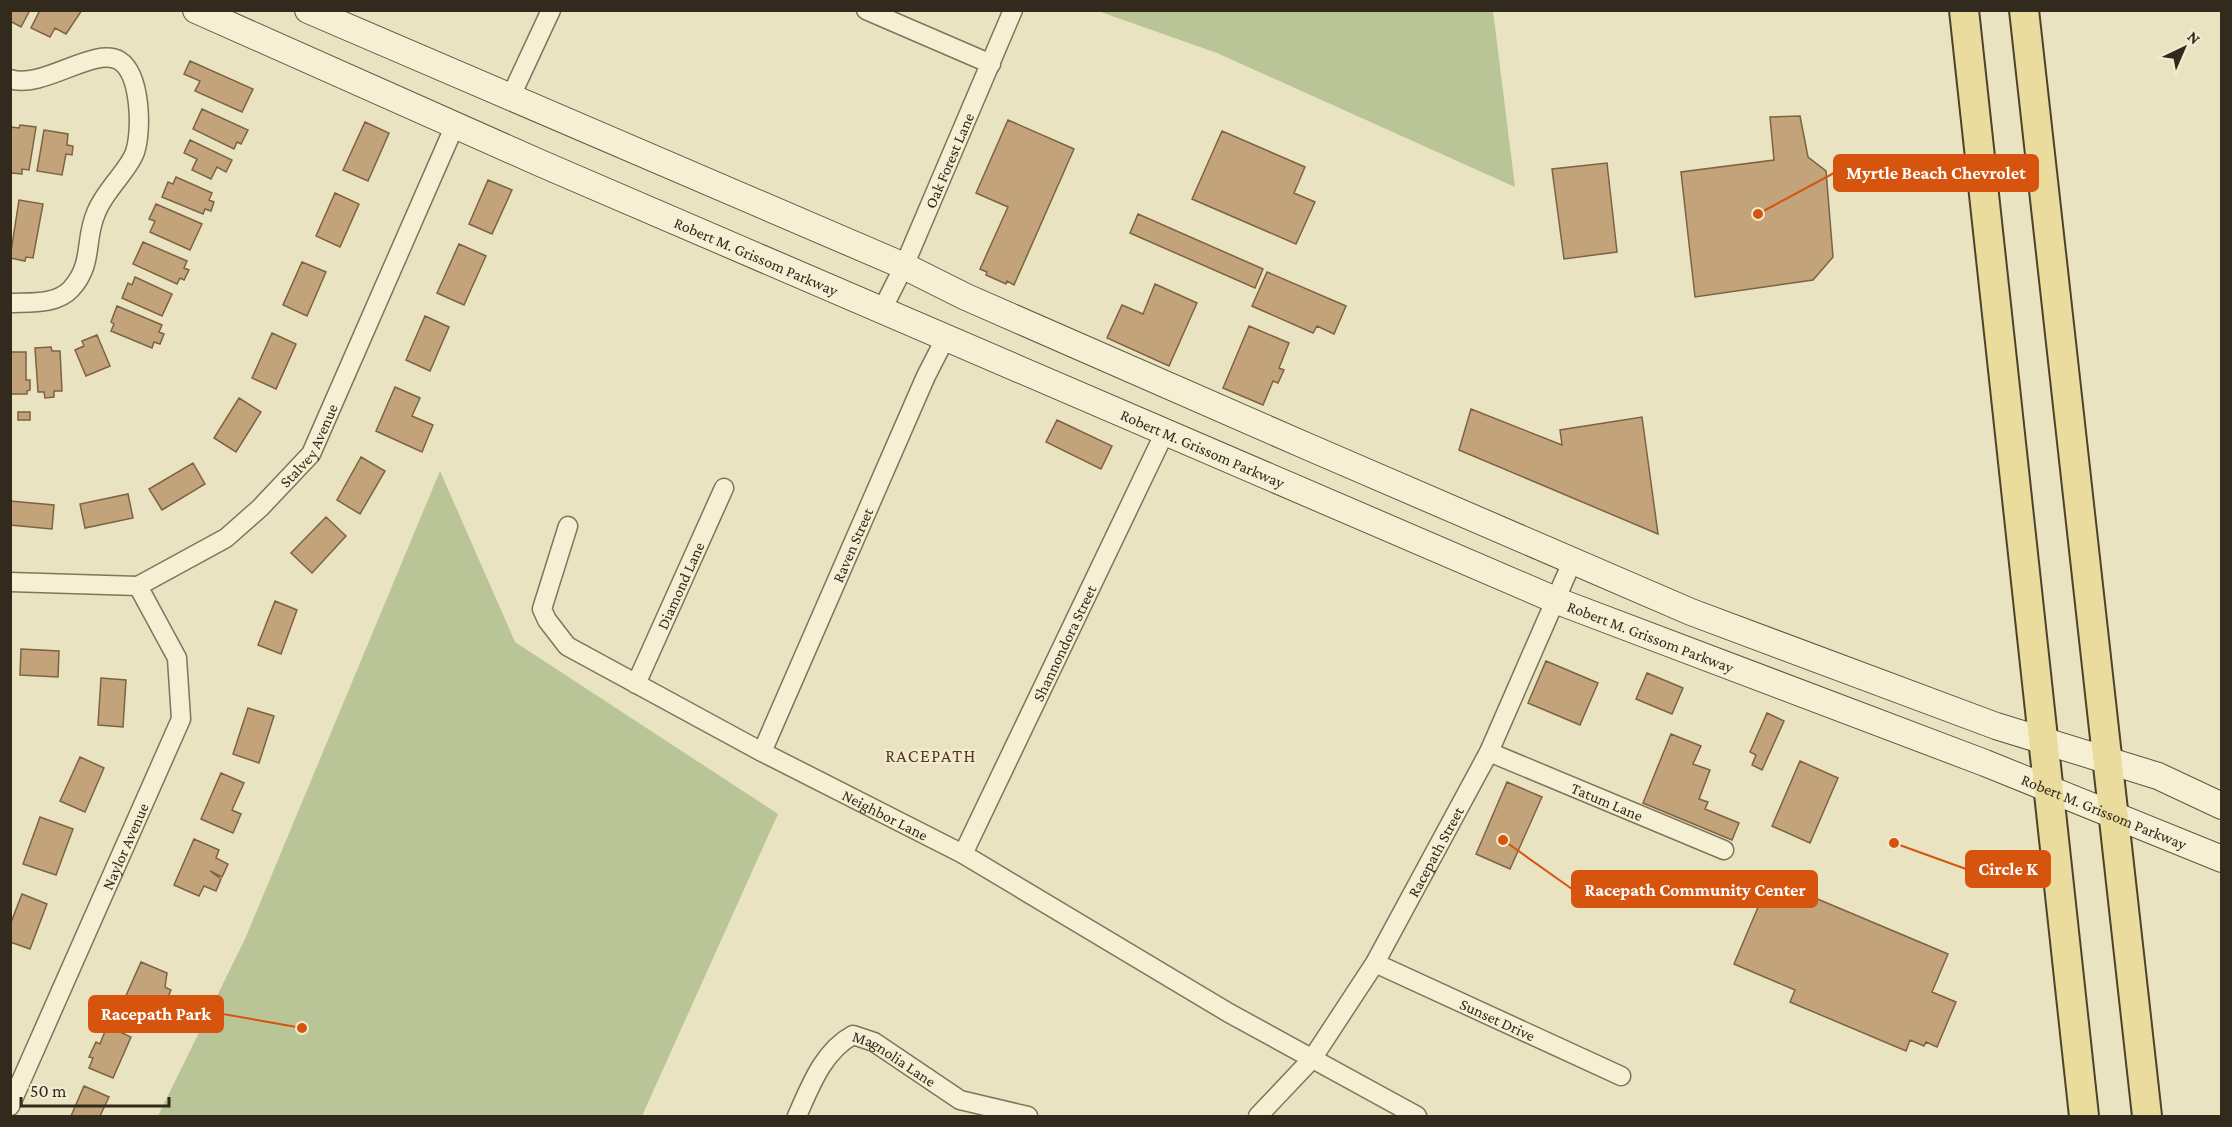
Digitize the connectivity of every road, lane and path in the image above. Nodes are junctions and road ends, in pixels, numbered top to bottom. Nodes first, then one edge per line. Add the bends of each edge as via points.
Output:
1 (196, 10) edge
2 (308, 10) edge
3 (551, 10) edge
4 (866, 10) edge
5 (1013, 10) edge
6 (1964, 10) edge
7 (2024, 10) edge
8 (991, 64) junction
9 (10, 79) edge
10 (511, 96) junction
11 (455, 125) junction
12 (904, 266) junction
13 (10, 303) edge
14 (882, 310) junction
15 (946, 337) junction
16 (1165, 432) junction
17 (724, 488) dead end
18 (568, 526) dead end
19 (1572, 562) junction
20 (10, 582) edge
21 (138, 586) junction
22 (1556, 600) junction
23 (636, 684) junction
24 (2044, 740) junction
25 (762, 752) junction
26 (1489, 752) junction
27 (2107, 758) junction
28 (2049, 789) junction
29 (2222, 806) edge
30 (2112, 814) junction
31 (1724, 850) dead end
32 (963, 854) junction
33 (2222, 859) edge
34 (1375, 963) junction
35 (1312, 1059) junction
36 (1621, 1076) dead end
37 (10, 1106) edge
38 (797, 1116) edge
39 (1028, 1116) edge
40 (1258, 1116) edge
41 (1417, 1116) edge
42 (2084, 1116) edge
43 (2147, 1116) edge

1 - 11 main road, Robert M. Grissom Parkway
2 - 10 main road
3 - 10 street
4 - 8 street
5 - 8 street, Oak Forest Lane
6 - 24 main road
7 - 27 main road
8 - 12 street, Oak Forest Lane
9 - 13 street via 50,76 103,57 120,61 132,76 140,115 135,153 94,216 86,267 70,291 50,301
10 - 12 main road
11 - 14 main road, Robert M. Grissom Parkway
11 - 21 street, Stalvey Avenue via 311,453 226,538
12 - 14 street, Oak Forest Lane
12 - 19 main road via 966,297
14 - 15 main road, Robert M. Grissom Parkway
15 - 16 main road, Robert M. Grissom Parkway
15 - 25 street, Raven Street
16 - 22 main road, Robert M. Grissom Parkway
16 - 32 street, Shannondora Street
17 - 23 street, Diamond Lane
18 - 23 street, Neighbor Lane via 542,609 567,646
19 - 22 street, Racepath Street
19 - 24 main road via 1737,630 1929,702
20 - 21 street
21 - 37 street, Naylor Avenue via 177,658 181,719
22 - 26 street, Racepath Street
22 - 28 main road, Robert M. Grissom Parkway
23 - 25 street, Neighbor Lane
24 - 27 main road
24 - 28 main road
25 - 32 street, Neighbor Lane
26 - 31 street, Tatum Lane
26 - 34 street, Racepath Street
27 - 29 main road via 2158,776
27 - 30 main road
28 - 30 main road, Robert M. Grissom Parkway
28 - 42 main road
30 - 33 main road, Robert M. Grissom Parkway
30 - 43 main road
32 - 35 street, Neighbor Lane
34 - 35 street, Racepath Street
34 - 36 street, Sunset Drive
35 - 40 street, Racepath Street
35 - 41 street, Neighbor Lane
38 - 39 street, Magnolia Lane via 816,1075 839,1042 853,1035 874,1042 960,1100

